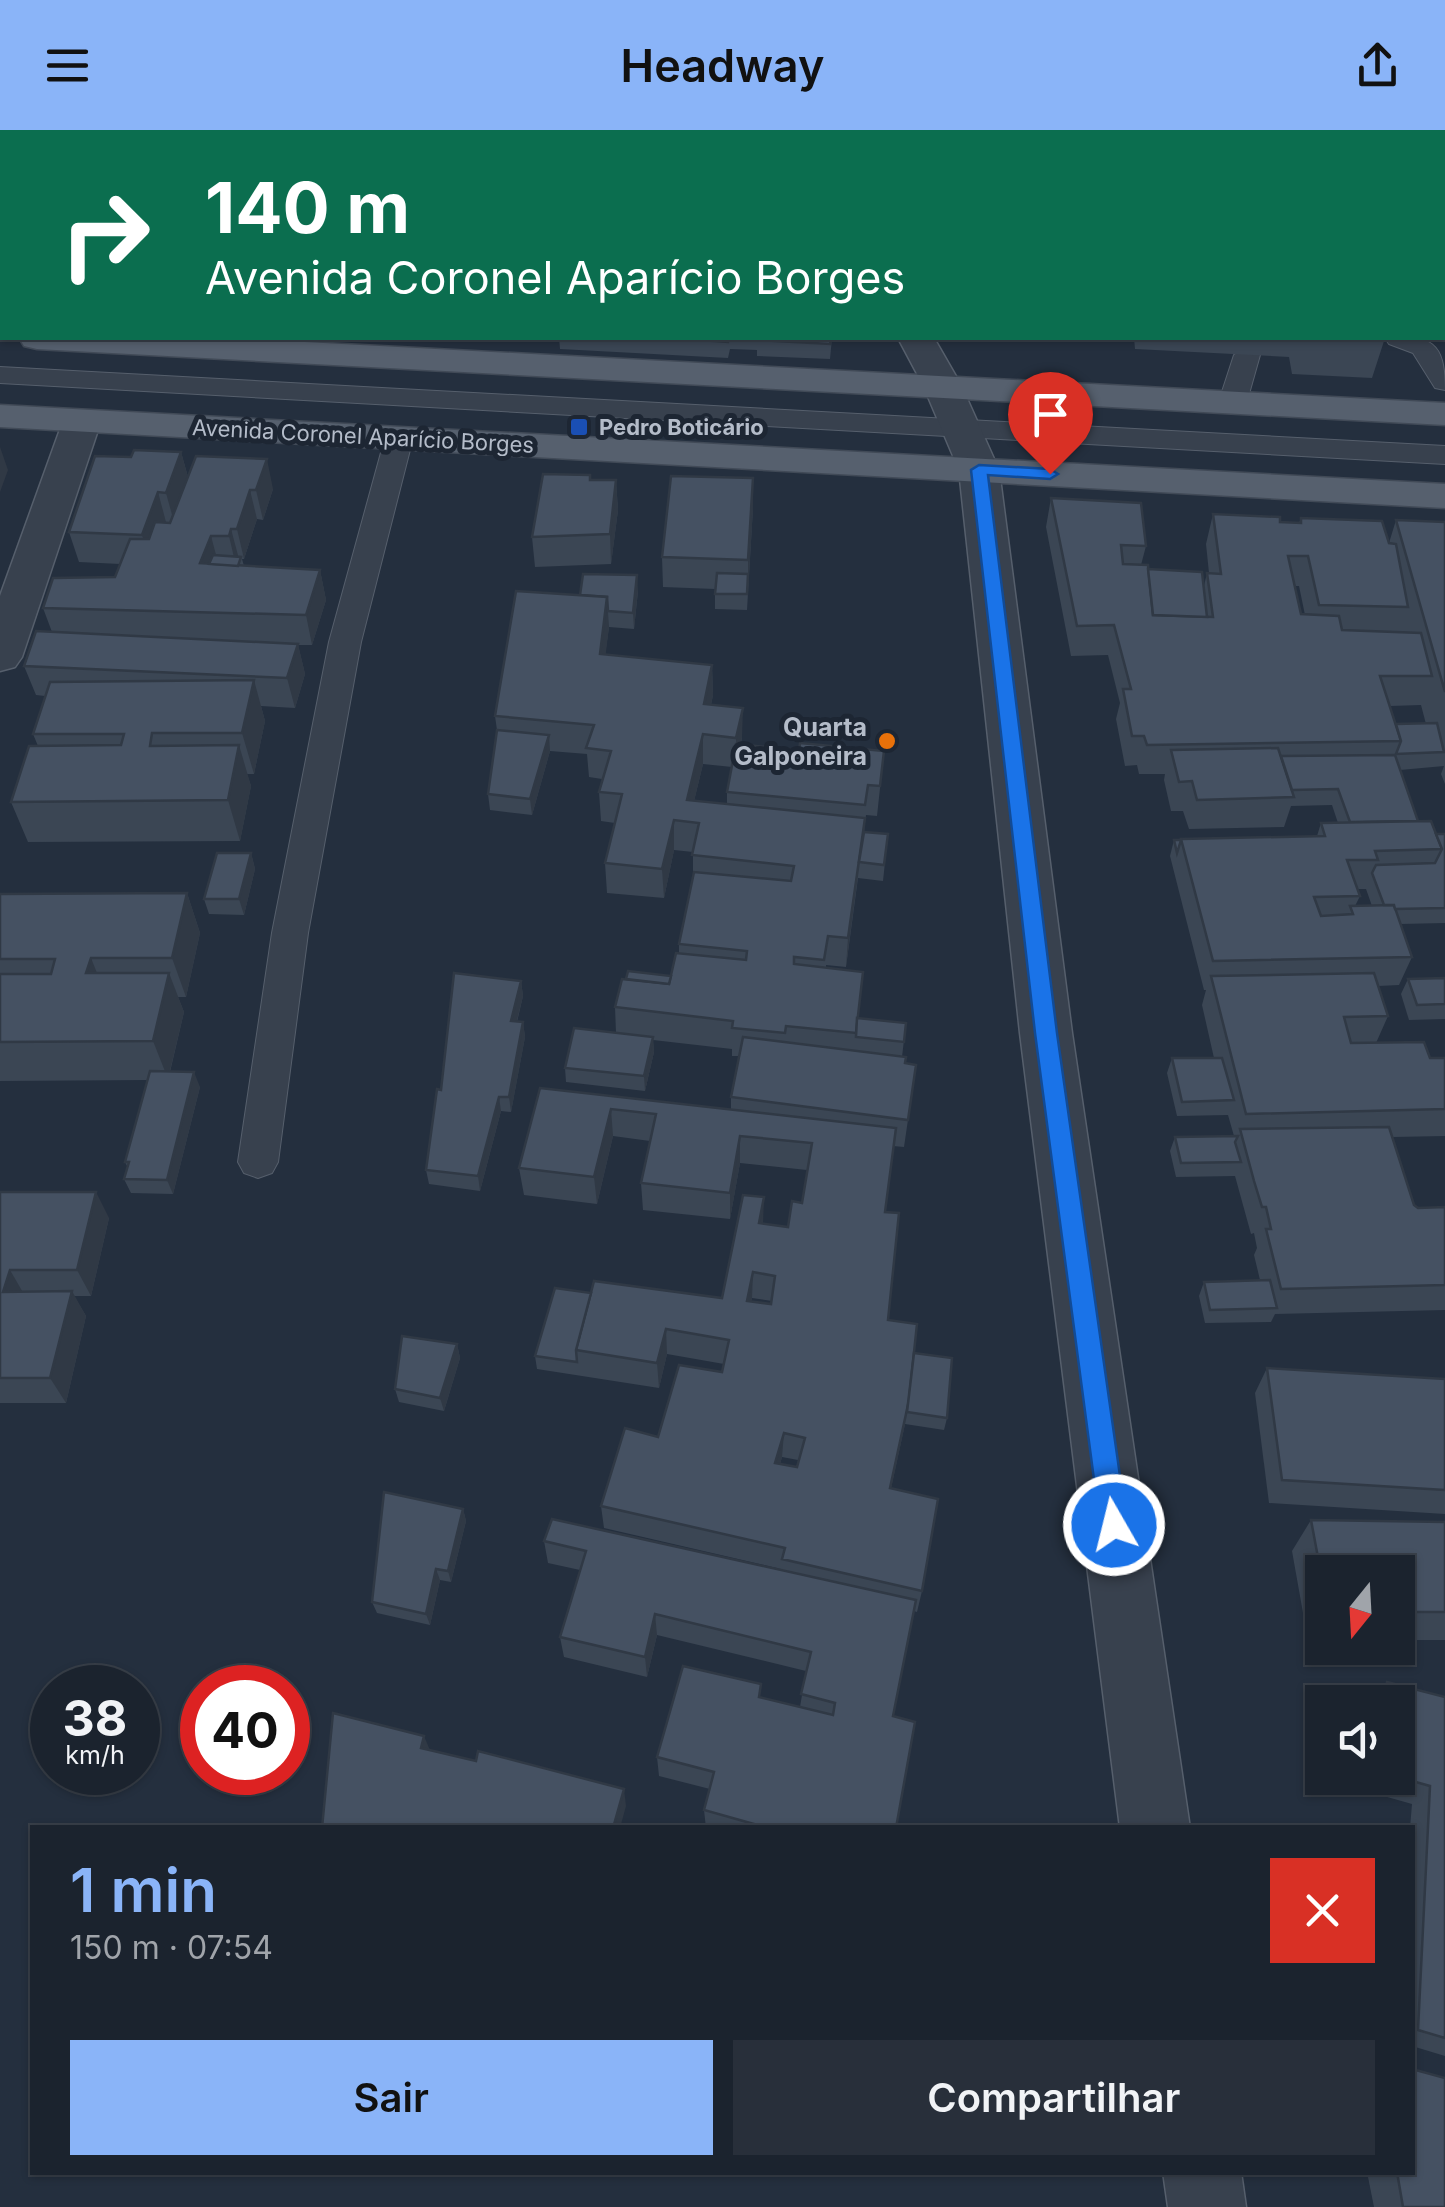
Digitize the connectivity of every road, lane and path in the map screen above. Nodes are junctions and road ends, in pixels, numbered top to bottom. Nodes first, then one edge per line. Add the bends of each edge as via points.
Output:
1 (76, 340) edge
2 (917, 340) edge
3 (1403, 340) edge
4 (1247, 354) dead end
5 (0, 375) edge
6 (1445, 382) edge
7 (942, 385) junction
8 (1234, 402) junction
9 (1445, 414) edge
10 (0, 416) edge
11 (82, 420) junction
12 (399, 438) junction
13 (969, 448) junction
14 (1445, 455) edge
15 (1445, 496) edge
16 (0, 657) edge
17 (258, 1162) dead end
18 (1155, 1825) edge
19 (1202, 2175) edge
20 (1207, 2207) edge

1 - 7 main road
2 - 7 street
3 - 6 lane via 1423,348
4 - 8 lane
5 - 13 lane
7 - 8 main road
7 - 13 street
8 - 9 main road
10 - 11 main road, Avenida Coronel Aparício Borges
11 - 12 main road, Avenida Coronel Aparício Borges
11 - 16 street
12 - 13 main road, Avenida Coronel Aparício Borges
12 - 17 lane via 341,660 290,933
13 - 14 lane
13 - 15 main road, Avenida Coronel Aparício Borges
13 - 18 street
19 - 20 street

